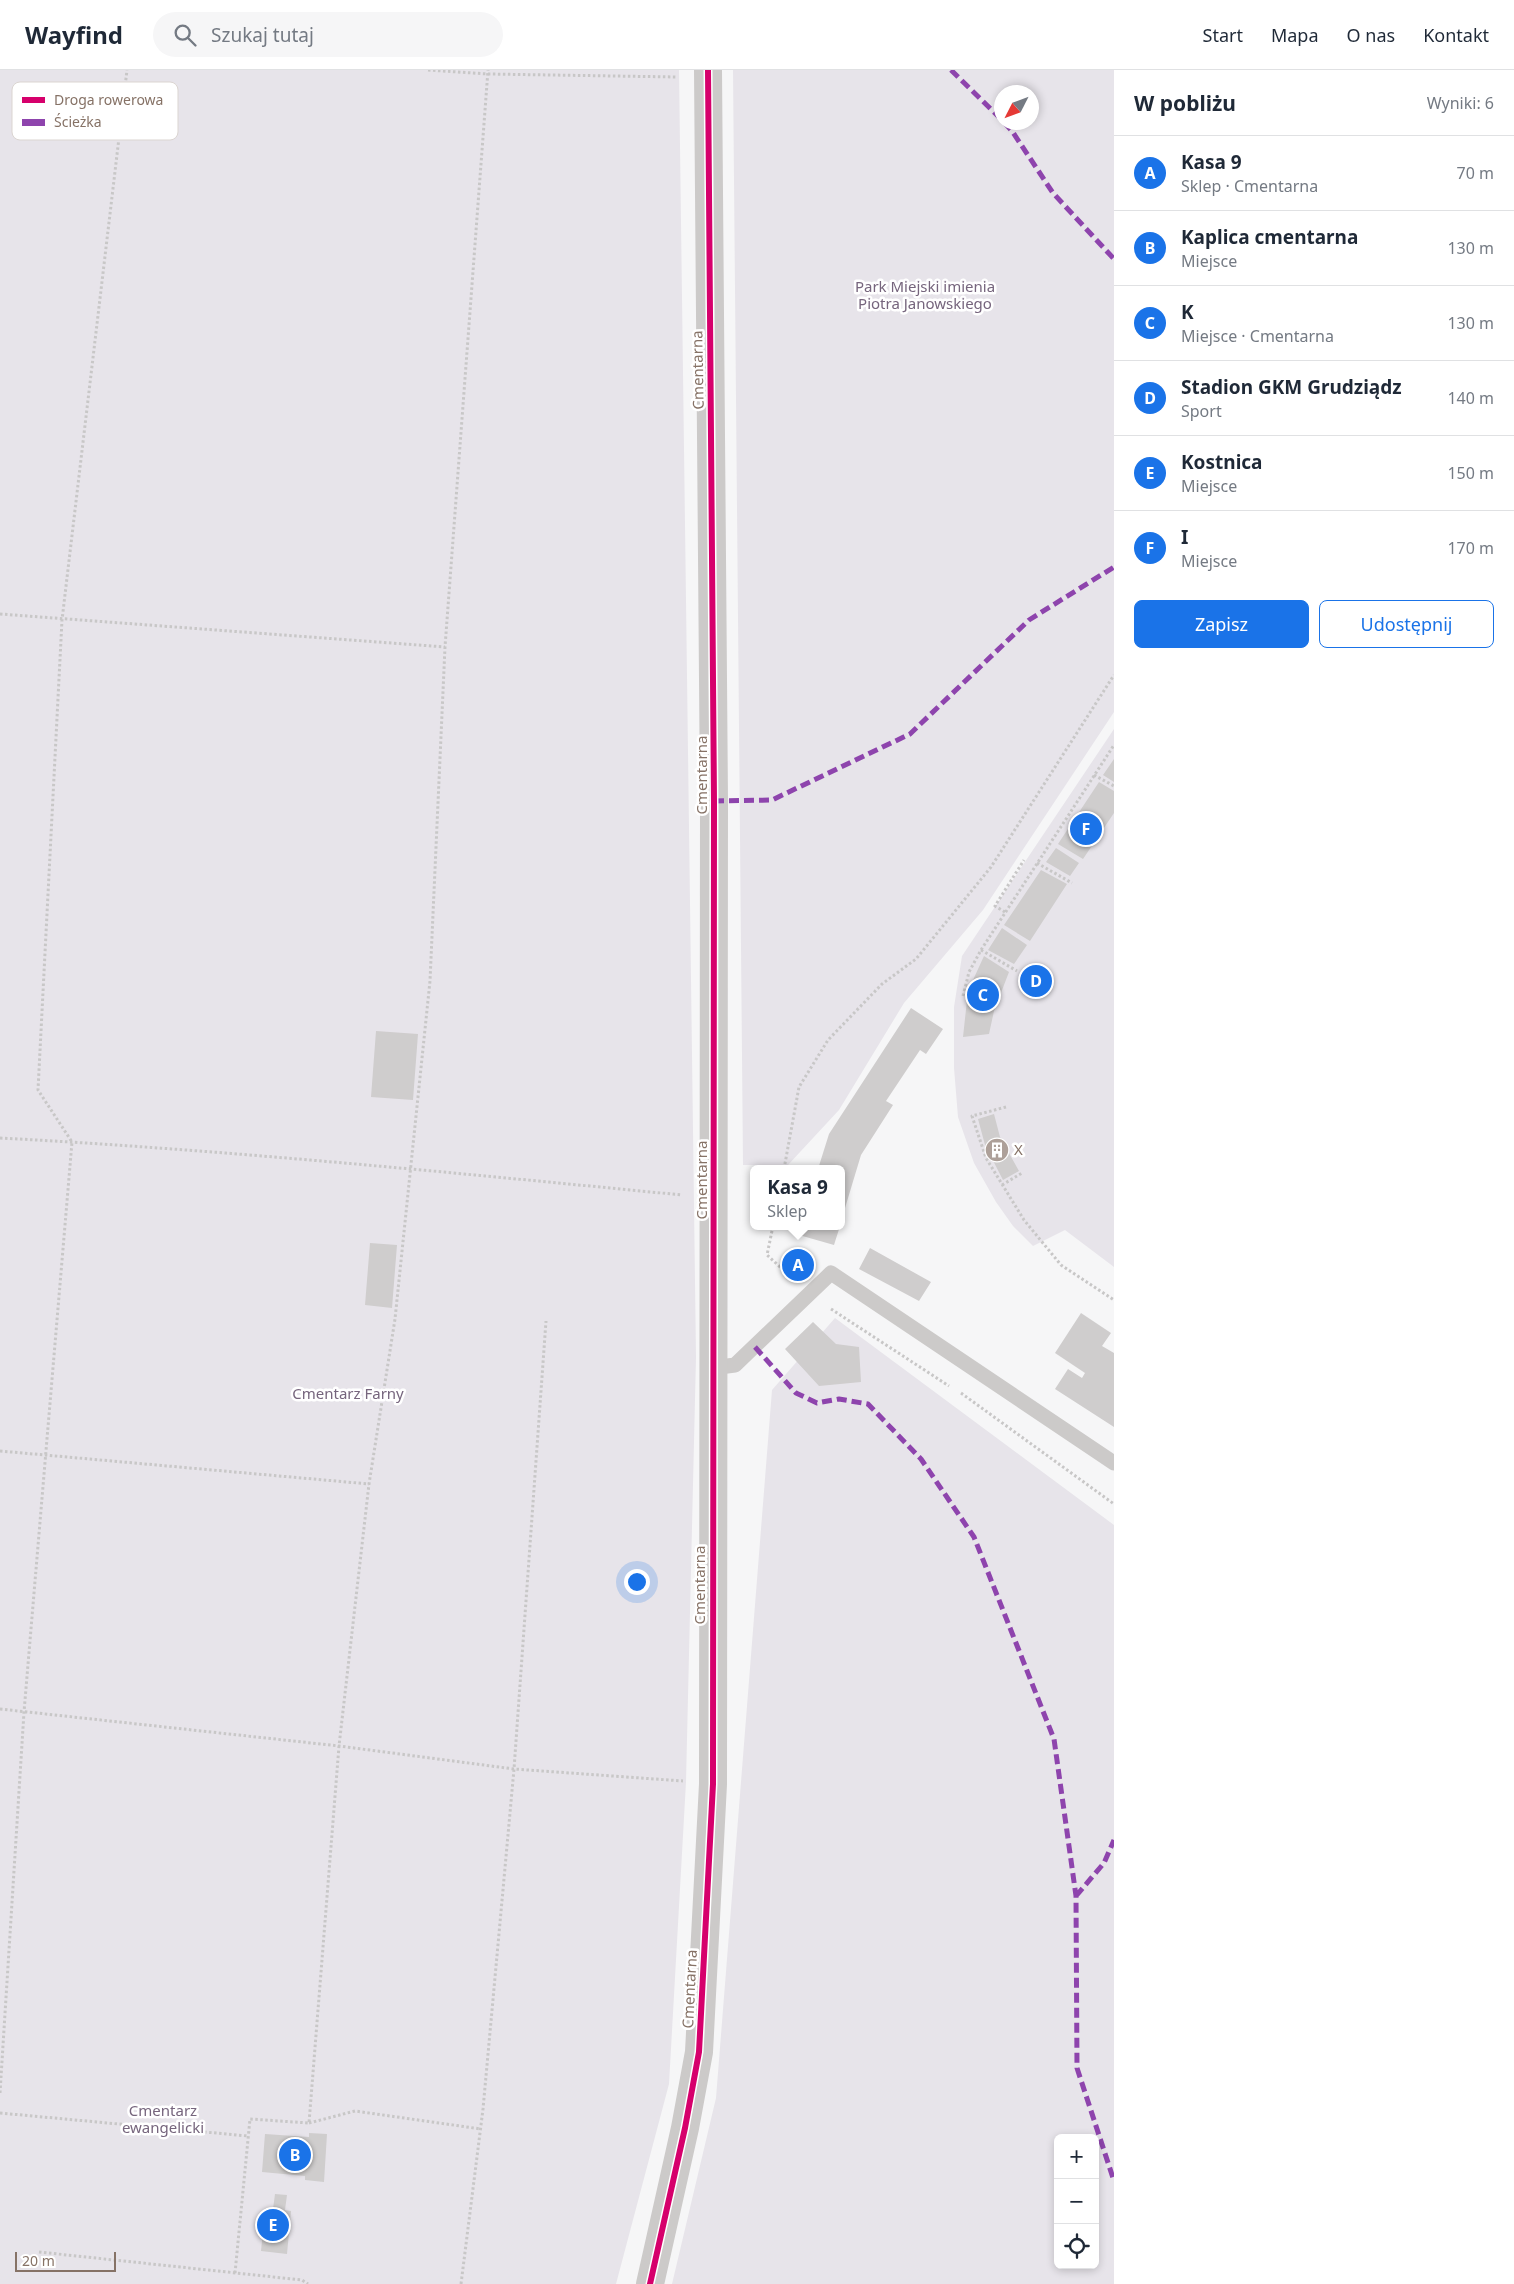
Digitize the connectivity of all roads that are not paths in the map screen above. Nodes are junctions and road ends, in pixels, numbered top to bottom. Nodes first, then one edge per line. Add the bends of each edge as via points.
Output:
1 (708, 74) edge
2 (712, 1368) junction
3 (1114, 1463) edge
4 (650, 2284) edge

1 - 2 street, Cmentarna via 714,801
2 - 3 lane via 736,1365 831,1273
2 - 4 street, Cmentarna via 713,1784 699,2052

